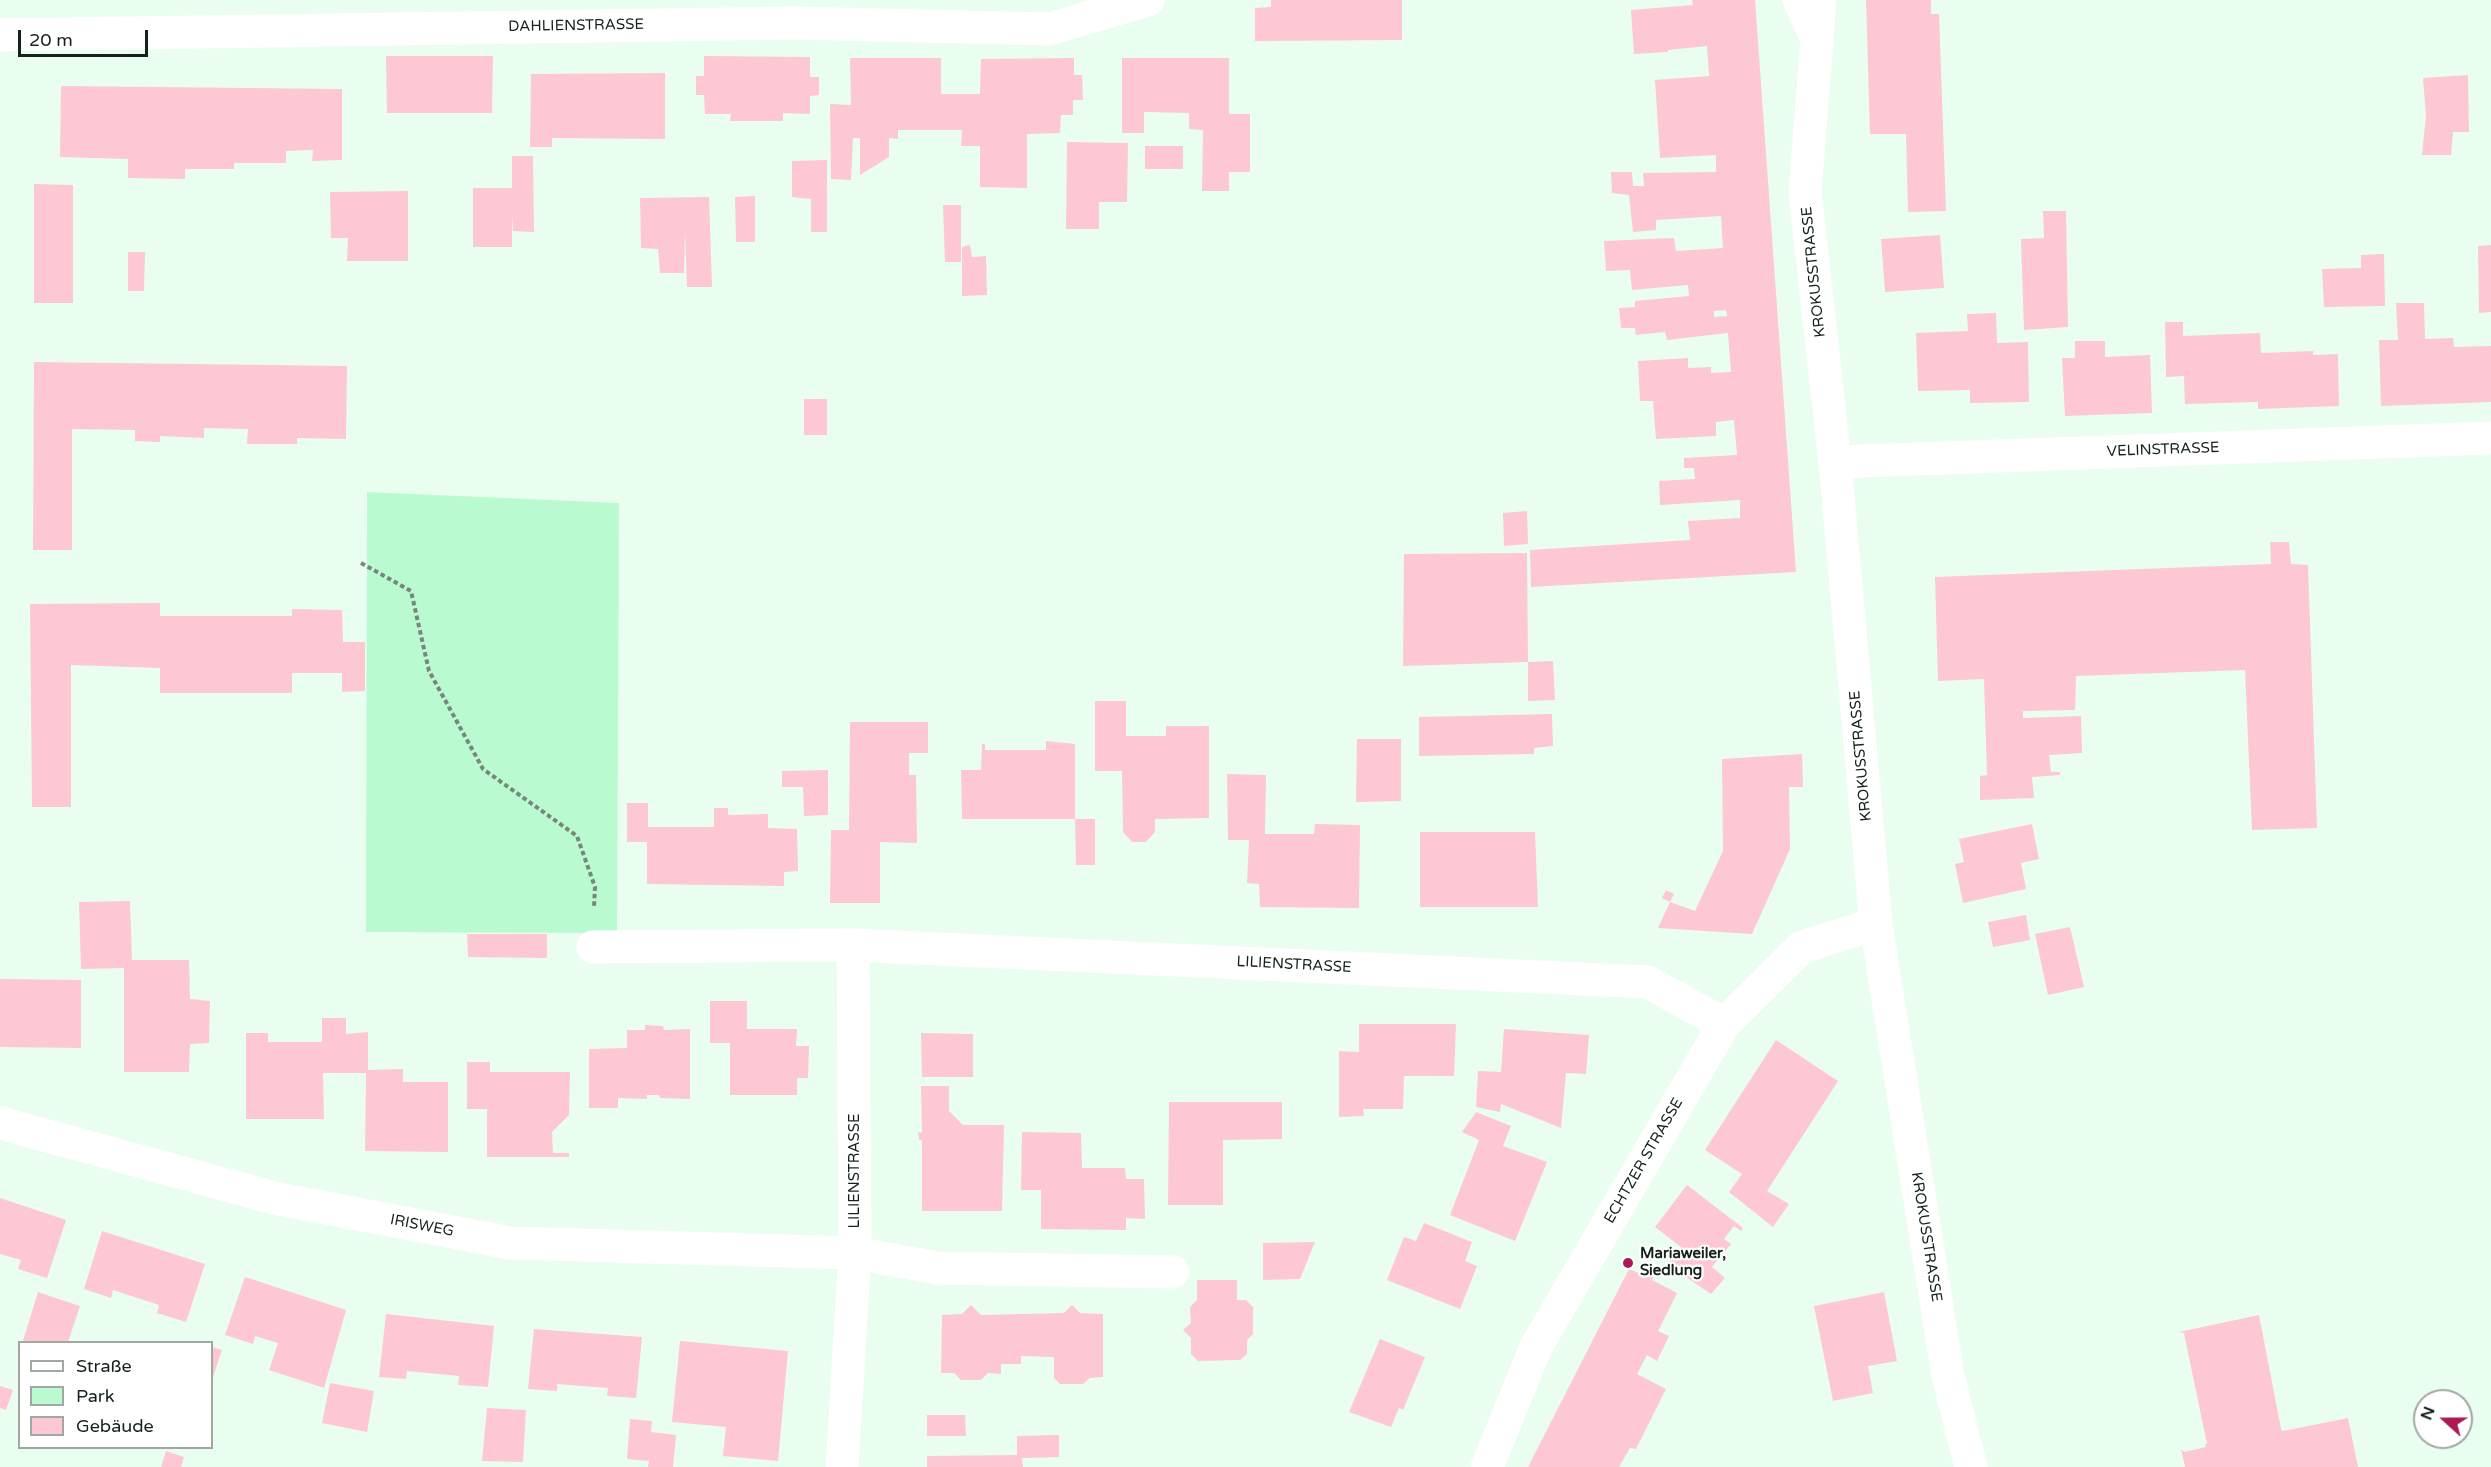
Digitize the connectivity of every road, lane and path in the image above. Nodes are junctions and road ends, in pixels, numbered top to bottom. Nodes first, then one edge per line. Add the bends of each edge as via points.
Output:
1 (1148, 0) edge
2 (1798, 0) edge
3 (1820, 0) edge
4 (0, 35) edge
5 (1817, 39) junction
6 (2491, 438) edge
7 (1835, 462) junction
8 (361, 563) dead end
9 (1876, 924) junction
10 (853, 945) junction
11 (593, 947) joint
12 (1724, 1024) junction
13 (0, 1123) edge
14 (855, 1253) junction
15 (1173, 1272) dead end
16 (842, 1467) edge
17 (1487, 1467) edge
18 (1971, 1467) edge

1 - 4 street, DAHLIENSTRASSE via 1049,29 795,23
2 - 5 street
3 - 5 street, KROKUSSTRASSE
5 - 7 street, KROKUSSTRASSE via 1805,192
6 - 7 street, VELINSTRASSE
7 - 9 street, KROKUSSTRASSE
8 - 11 path via 411,591 429,670 483,769 577,836 595,887
9 - 12 street, ECHTZER STRASSE via 1802,947
9 - 18 street, KROKUSSTRASSE via 1948,1376
10 - 11 street, LILIENSTRASSE
10 - 12 street, LILIENSTRASSE via 1648,982
10 - 14 street, LILIENSTRASSE
12 - 17 street, ECHTZER STRASSE via 1536,1347
13 - 14 street, IRISWEG via 274,1198 510,1243
14 - 15 street via 937,1268
14 - 16 street, LILIENSTRASSE

